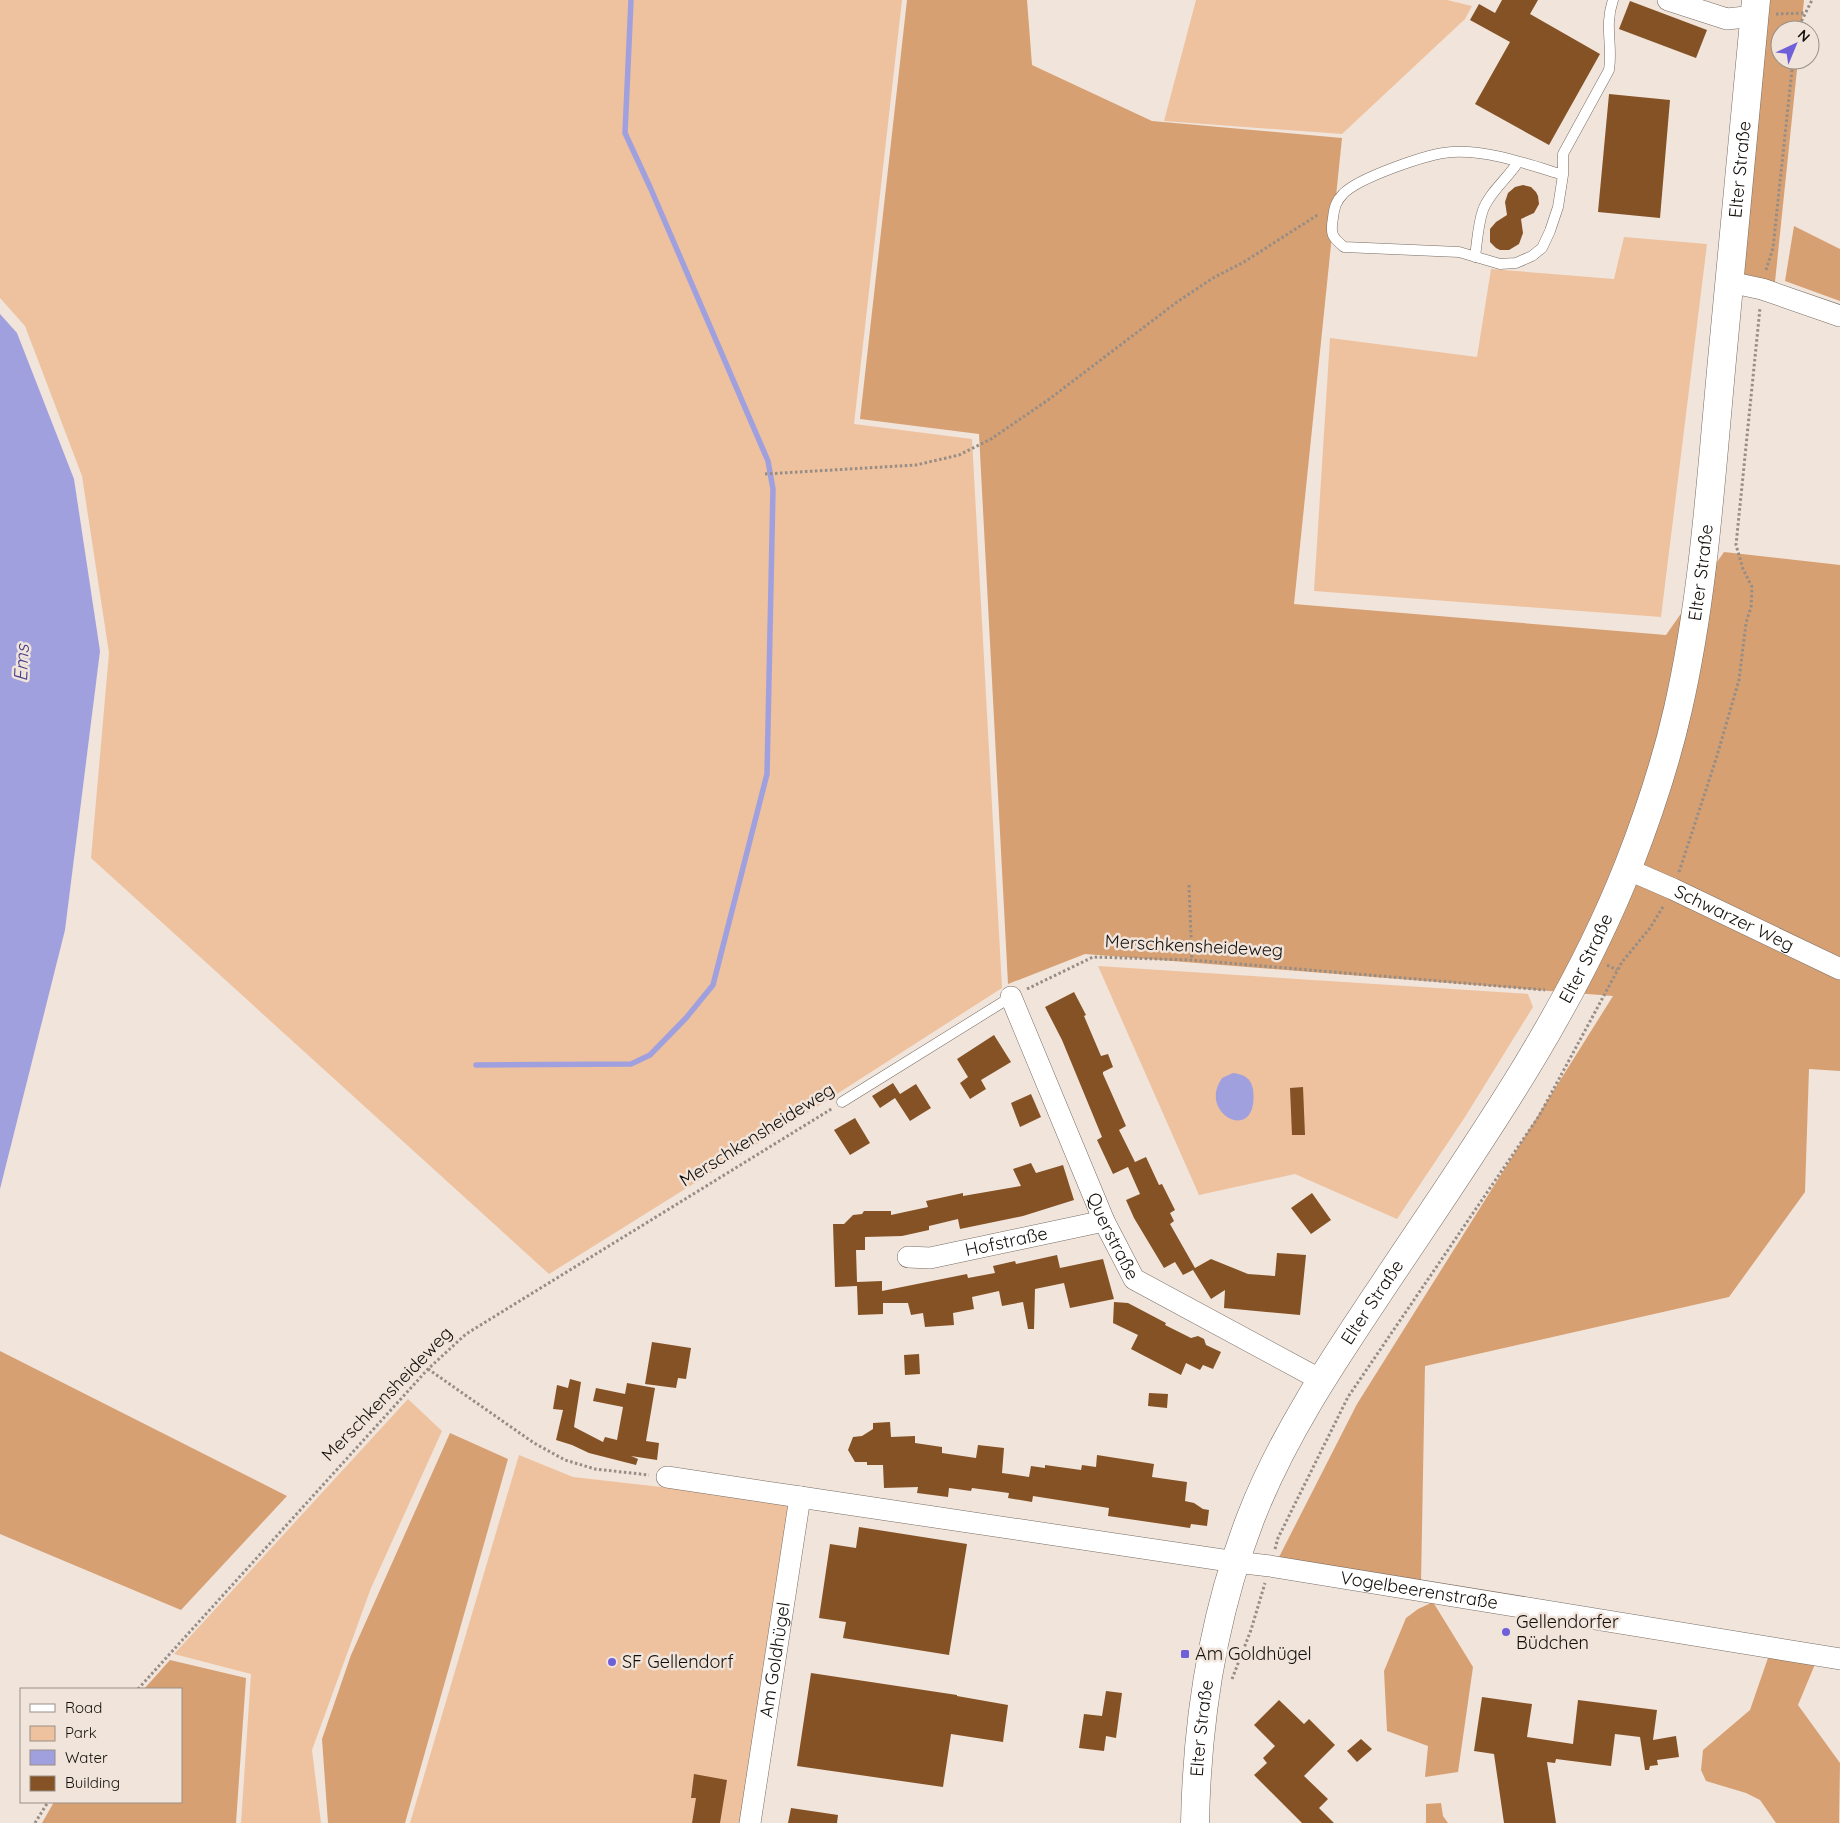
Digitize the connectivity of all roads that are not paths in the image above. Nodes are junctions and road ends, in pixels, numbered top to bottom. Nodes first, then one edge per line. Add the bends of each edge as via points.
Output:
1 (1613, 0) edge
2 (1668, 0) edge
3 (1755, 8) edge
4 (1518, 162) junction
5 (1563, 175) junction
6 (1475, 257) junction
7 (1729, 282) junction
8 (1840, 316) edge
9 (1627, 869) junction
10 (1840, 969) edge
11 (1012, 997) joint
12 (842, 1102) road end
13 (1104, 1221) junction
14 (908, 1257) dead end
15 (1321, 1380) junction
16 (668, 1477) road end
17 (800, 1497) junction
18 (1236, 1562) junction
19 (1840, 1659) edge
20 (750, 1823) edge
21 (1196, 1823) edge

1 - 5 lane via 1608,14 1609,70 1563,154
2 - 3 street via 1727,19
3 - 7 main road, Elter Straße
4 - 5 lane
4 - 6 lane via 1483,209
4 - 6 lane via 1476,152 1449,152 1363,179 1343,193 1335,205 1331,229 1334,238 1344,247 1459,252
5 - 6 lane via 1558,207 1542,248 1516,263 1500,264
7 - 8 street via 1762,289
7 - 9 main road, Elter Straße via 1696,610 1678,710 1656,788
9 - 10 street, Schwarzer Weg
9 - 15 main road, Elter Straße via 1588,956 1510,1095
11 - 12 lane, Merschkensheideweg
11 - 13 street, Querstraße
13 - 14 street, Hofstraße via 930,1258
13 - 15 street, Querstraße via 1134,1280
15 - 18 main road, Elter Straße via 1278,1460 1252,1516
16 - 17 street
17 - 18 street
17 - 20 street, Am Goldhügel
18 - 19 street, Vogelbeerenstraße
18 - 21 main road, Elter Straße via 1211,1654 1201,1724

